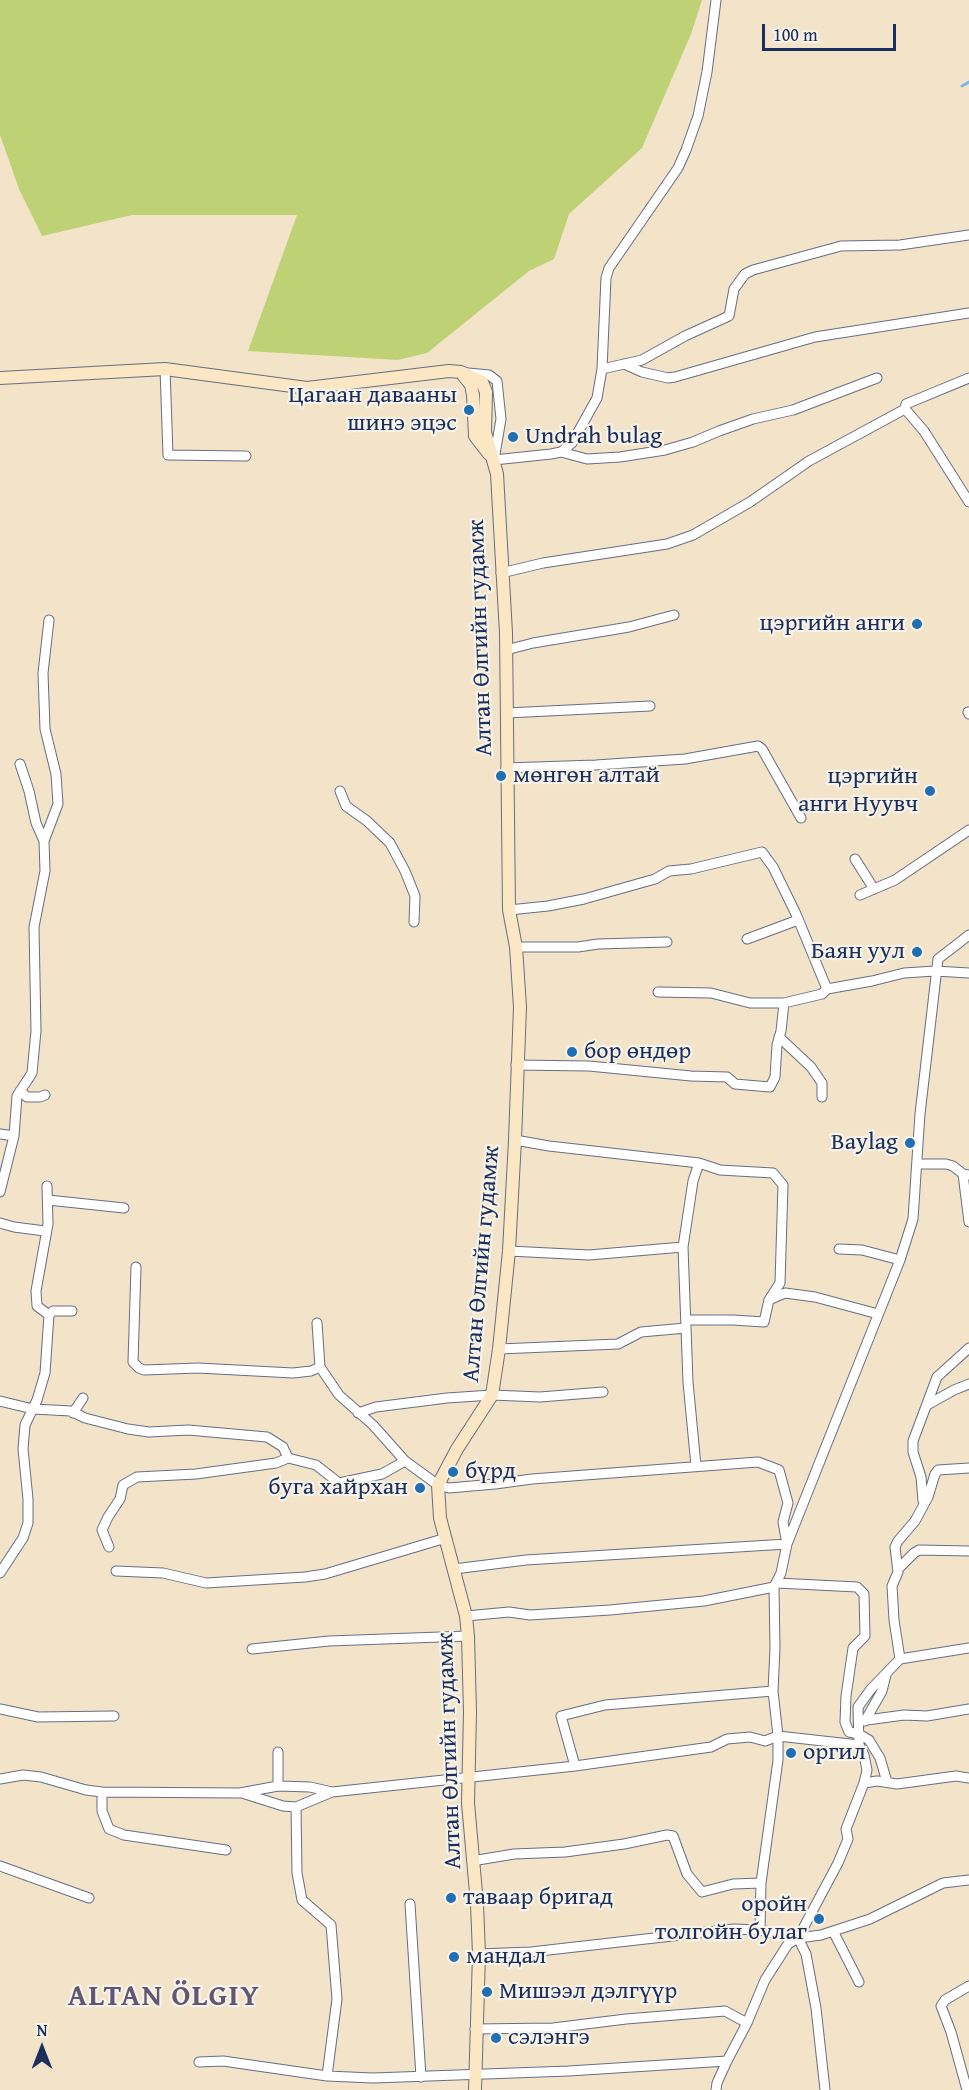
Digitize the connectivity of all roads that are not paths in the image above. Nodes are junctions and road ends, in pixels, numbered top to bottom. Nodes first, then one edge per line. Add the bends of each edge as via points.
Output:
1 (716, 0) edge
2 (969, 235) edge
3 (969, 313) edge
4 (624, 364) junction
5 (165, 369) junction
6 (602, 369) junction
7 (461, 372) junction
8 (0, 378) edge
9 (877, 378) dead end
10 (969, 378) edge
11 (905, 409) junction
12 (561, 452) junction
13 (246, 456) dead end
14 (494, 460) junction
15 (969, 502) edge
16 (501, 573) junction
17 (674, 615) dead end
18 (49, 620) dead end
19 (506, 650) junction
20 (650, 706) dead end
21 (507, 713) junction
22 (20, 764) dead end
23 (506, 768) junction
24 (340, 792) dead end
25 (801, 818) dead end
26 (969, 830) edge
27 (44, 841) junction
28 (855, 859) dead end
29 (874, 889) junction
30 (860, 895) dead end
31 (509, 910) junction
32 (798, 920) junction
33 (414, 922) dead end
34 (969, 935) edge
35 (747, 939) dead end
36 (667, 942) dead end
37 (516, 947) junction
38 (935, 971) junction
39 (969, 973) edge
40 (827, 989) junction
41 (658, 992) dead end
42 (784, 1003) junction
43 (780, 1037) junction
44 (516, 1065) junction
45 (20, 1091) junction
46 (45, 1095) dead end
47 (822, 1097) dead end
48 (0, 1134) edge
49 (14, 1136) junction
50 (515, 1140) junction
51 (699, 1163) junction
52 (917, 1164) junction
53 (966, 1174) edge
54 (47, 1186) dead end
55 (0, 1192) edge
56 (48, 1200) junction
57 (124, 1208) dead end
58 (969, 1222) edge
59 (0, 1223) edge
60 (45, 1230) junction
61 (683, 1247) junction
62 (838, 1249) dead end
63 (509, 1251) junction
64 (900, 1260) junction
65 (136, 1267) dead end
66 (769, 1300) junction
67 (72, 1311) dead end
68 (49, 1314) junction
69 (878, 1314) junction
70 (317, 1323) dead end
71 (686, 1324) junction
72 (969, 1348) edge
73 (499, 1349) junction
74 (320, 1367) junction
75 (969, 1384) edge
76 (603, 1392) dead end
77 (492, 1395) junction
78 (83, 1398) dead end
79 (0, 1401) edge
80 (927, 1405) junction
81 (33, 1408) junction
82 (73, 1413) junction
83 (358, 1413) junction
84 (288, 1458) junction
85 (405, 1461) junction
86 (25, 1464) junction
87 (696, 1466) junction
88 (969, 1468) edge
89 (36, 1475) dead end
90 (438, 1485) junction
91 (922, 1506) junction
92 (446, 1538) junction
93 (787, 1544) junction
94 (109, 1547) dead end
95 (969, 1551) edge
96 (454, 1569) junction
97 (897, 1569) junction
98 (116, 1571) dead end
99 (0, 1573) edge
100 (775, 1585) junction
101 (466, 1616) junction
102 (468, 1636) junction
103 (969, 1648) edge
104 (252, 1649) dead end
105 (900, 1659) junction
106 (773, 1691) junction
107 (0, 1709) edge
108 (969, 1709) edge
109 (114, 1716) dead end
110 (861, 1727) junction
111 (778, 1736) junction
112 (859, 1745) junction
113 (278, 1752) dead end
114 (575, 1766) junction
115 (969, 1778) edge
116 (0, 1779) edge
117 (468, 1779) junction
118 (887, 1782) junction
119 (864, 1783) junction
120 (278, 1786) junction
121 (102, 1792) junction
122 (332, 1792) junction
123 (240, 1793) junction
124 (296, 1807) junction
125 (226, 1850) dead end
126 (472, 1861) junction
127 (0, 1866) edge
128 (761, 1883) junction
129 (967, 1883) edge
130 (89, 1898) dead end
131 (410, 1904) dead end
132 (760, 1930) junction
133 (833, 1931) junction
134 (798, 1938) junction
135 (479, 1954) junction
136 (859, 1982) dead end
137 (969, 1986) edge
138 (747, 2023) junction
139 (476, 2030) junction
140 (727, 2061) junction
141 (199, 2062) dead end
142 (474, 2075) junction
143 (327, 2076) junction
144 (421, 2077) junction
145 (475, 2090) edge
146 (716, 2090) edge
147 (825, 2090) edge
148 (967, 2090) edge

1 - 6 street via 707,72 686,150 678,168 609,268
2 - 4 street via 900,245 841,246 753,270 734,289 729,316 642,360
3 - 4 street via 815,337 675,377 642,372
4 - 6 street
5 - 7 main road via 307,388
5 - 8 main road
5 - 13 street via 168,456
6 - 12 street via 591,411 572,443
7 - 14 main road via 474,395 475,436
7 - 14 street via 489,375 497,381 501,419
9 - 12 street via 793,410 753,419 665,450 587,459
10 - 11 street via 906,404
11 - 15 street via 924,431
11 - 16 street via 808,461 750,502 693,535 668,544
12 - 14 street
14 - 16 main road, Алтан Өлгийн гудамж
16 - 19 main road, Алтан Өлгийн гудамж
17 - 19 street
18 - 27 street via 43,673 45,729 56,774 58,804
19 - 21 main road, Алтан Өлгийн гудамж
20 - 21 street
21 - 23 main road, Алтан Өлгийн гудамж
22 - 27 street
23 - 25 street via 685,759 758,746
23 - 31 main road, Алтан Өлгийн гудамж
24 - 33 street via 346,806 390,843 415,896
26 - 29 street via 895,880
27 - 45 street via 45,872 34,927 36,1031 32,1072
28 - 29 street
29 - 30 street
31 - 32 street via 584,899 655,879 669,871 762,852
31 - 37 main road, Алтан Өлгийн гудамж
32 - 35 street
32 - 40 street
34 - 38 street via 938,959
36 - 37 street
37 - 44 main road, Алтан Өлгийн гудамж via 520,1007
38 - 39 street
38 - 40 street via 904,973
38 - 52 street
40 - 42 street via 822,994
41 - 42 street via 711,993 750,1003
42 - 43 street
43 - 44 street via 770,1087 735,1084 727,1077 590,1066
43 - 47 street via 811,1067 822,1083
44 - 50 main road, Алтан Өлгийн гудамж
45 - 46 street via 27,1097
45 - 49 street
48 - 49 street
49 - 55 street
50 - 51 street
50 - 63 main road, Алтан Өлгийн гудамж
51 - 61 street
51 - 66 street via 720,1170 772,1173 783,1185 780,1283
52 - 53 street via 953,1166
52 - 64 street via 913,1219
53 - 58 street
54 - 56 street
56 - 57 street
56 - 60 street
59 - 60 street
60 - 68 street via 36,1291 37,1306
61 - 63 street via 589,1255
61 - 71 street
62 - 64 street via 862,1250
63 - 73 main road, Алтан Өлгийн гудамж
64 - 69 street
65 - 74 street via 133,1362 139,1368 292,1373
66 - 69 street via 785,1293 805,1295
66 - 71 street via 764,1322
67 - 68 street
68 - 81 street via 45,1373
69 - 93 street
70 - 74 street
71 - 73 street via 641,1332 618,1344
71 - 87 street
72 - 80 street via 937,1377
73 - 77 main road, Алтан Өлгийн гудамж
74 - 83 street via 339,1395
75 - 80 street
76 - 77 street via 540,1398
77 - 83 street via 376,1407
77 - 90 main road, Алтан Өлгийн гудамж
78 - 82 street
79 - 81 street
80 - 91 street via 913,1441 924,1496
81 - 82 street
81 - 86 street via 25,1425
82 - 84 street via 149,1432 188,1430 267,1437 283,1447
83 - 85 street via 374,1425
84 - 85 street via 316,1465 339,1483 382,1474
84 - 94 street via 196,1474 137,1477 123,1485 120,1499 102,1530
85 - 90 street
86 - 89 street
86 - 99 street via 28,1523
87 - 90 street via 450,1488
87 - 93 street via 758,1462 779,1470 788,1503 783,1522
88 - 91 street via 938,1470
90 - 92 main road, Алтан Өлгийн гудамж
91 - 97 street via 895,1547
92 - 96 main road, Алтан Өлгийн гудамж
92 - 98 street via 305,1577 206,1583 163,1573
93 - 96 street via 526,1560
93 - 100 street via 782,1573
95 - 97 street via 919,1550
96 - 101 main road, Алтан Өлгийн гудамж
97 - 105 street via 892,1586
100 - 101 street via 704,1601 610,1610
100 - 106 street
100 - 110 street via 857,1587 864,1594 865,1636 853,1648 845,1722 849,1732
101 - 102 main road, Алтан Өлгийн гудамж
102 - 104 street via 329,1641
102 - 117 main road, Алтан Өлгийн гудамж
103 - 105 street
105 - 110 street via 885,1675 882,1691
106 - 111 street
106 - 114 street via 605,1705 561,1716
107 - 109 street via 38,1717
108 - 110 street via 927,1716 904,1715
110 - 112 street
110 - 118 street via 880,1758
111 - 112 street
111 - 114 street via 765,1741 750,1737 727,1739 711,1747
111 - 128 street via 777,1777
112 - 119 street via 867,1770
113 - 120 street
114 - 117 street
115 - 118 street
116 - 121 street via 41,1777
117 - 122 street
117 - 126 main road, Алтан Өлгийн гудамж
118 - 119 street
119 - 134 street via 838,1863
120 - 122 street
120 - 123 street
121 - 123 street
121 - 125 street via 102,1811 109,1829 124,1835
122 - 124 street
123 - 124 street
124 - 143 street via 297,1874 302,1900 331,1925 337,1999
126 - 128 street via 565,1852 668,1835 673,1836 687,1874 702,1892 733,1884
126 - 135 main road, Алтан Өлгийн гудамж
127 - 130 street
128 - 132 street
129 - 133 street via 944,1883 870,1919
131 - 144 street
132 - 134 street
132 - 135 street via 734,1929 531,1952
133 - 134 street
133 - 136 street
134 - 138 street via 788,1944 765,1980
134 - 147 street via 806,1954 816,2008
135 - 139 main road, Алтан Өлгийн гудамж
137 - 148 street via 941,2006
138 - 139 street via 725,2011 553,2028
138 - 140 street
139 - 142 main road, Алтан Өлгийн гудамж
140 - 142 street
140 - 146 street
141 - 143 street via 223,2061
142 - 144 street
142 - 145 main road, Алтан Өлгийн гудамж
143 - 144 street

